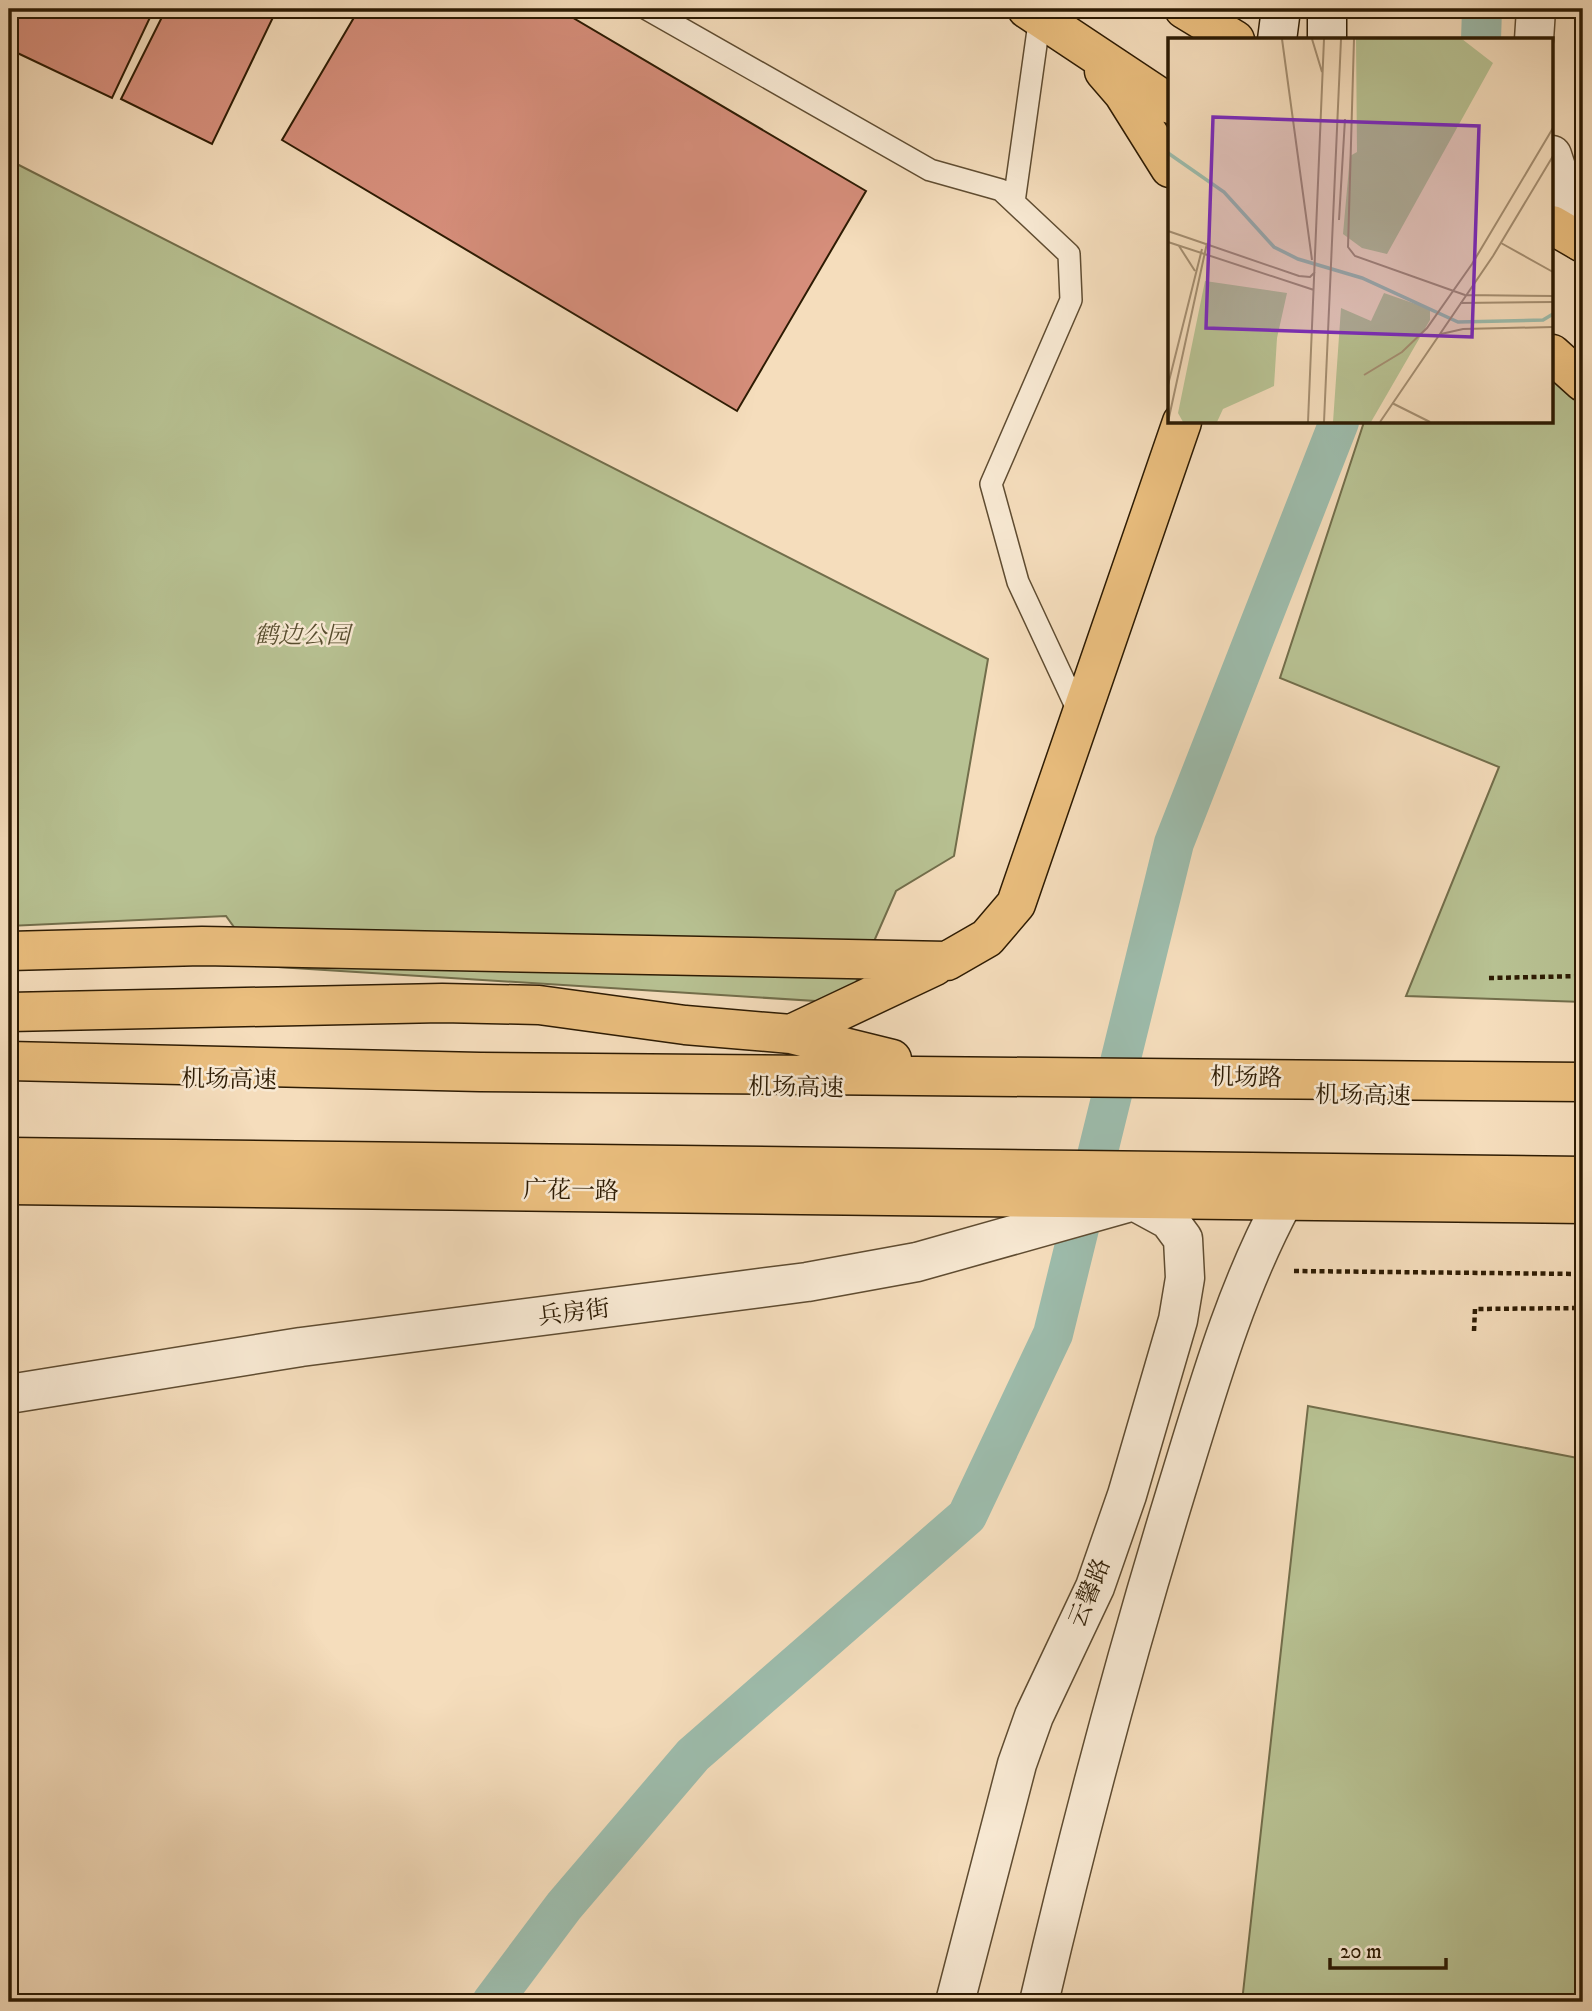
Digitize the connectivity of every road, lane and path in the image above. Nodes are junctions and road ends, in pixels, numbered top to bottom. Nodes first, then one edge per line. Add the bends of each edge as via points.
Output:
1 (646, 9) edge
2 (1184, 9) edge
3 (1281, 9) edge
4 (1327, 9) edge
5 (1536, 9) edge
6 (1044, 20) edge
7 (1232, 38) edge
8 (1278, 38) edge
9 (1327, 38) edge
10 (1534, 38) edge
11 (1168, 103) edge
12 (1554, 163) edge
13 (1168, 165) edge
14 (1014, 202) junction
15 (1572, 236) edge
16 (1554, 356) edge
17 (1583, 382) edge
18 (1181, 424) edge
19 (1080, 715) junction
20 (9, 951) edge
21 (947, 961) junction
22 (1583, 976) edge
23 (1489, 978) dead end
24 (9, 1012) edge
25 (790, 1034) junction
26 (9, 1061) edge
27 (952, 1074) junction
28 (9, 1078) edge
29 (1583, 1082) edge
30 (1583, 1099) edge
31 (9, 1157) edge
32 (1583, 1176) edge
33 (9, 1185) edge
34 (1132, 1201) junction
35 (1283, 1202) junction
36 (1583, 1204) edge
37 (1249, 1270) junction
38 (1583, 1274) edge
39 (1583, 1308) edge
40 (1474, 1331) dead end
41 (9, 1394) edge
42 (955, 2002) edge
43 (1039, 2002) edge

1 - 14 lane via 930,170 1000,190
2 - 7 highway
3 - 8 street
4 - 9 street
5 - 10 street
6 - 11 highway
6 - 13 highway via 1092,57 1123,93
6 - 14 lane
12 - 15 street
14 - 19 lane via 1069,254 1071,300 992,484 1018,582
16 - 17 highway
18 - 19 highway
19 - 21 highway via 1016,904 987,938
20 - 21 highway via 202,946
21 - 25 highway
22 - 23 path
24 - 25 highway via 538,1005
25 - 27 highway
26 - 27 highway via 480,1072
27 - 29 highway, 机场路
28 - 30 highway, 机场高速
31 - 32 highway
33 - 34 highway, 广花一路
34 - 35 highway
34 - 41 street, 兵房街 via 917,1262 807,1282 301,1347
34 - 42 street, 云馨路 via 1169,1220 1183,1239 1185,1278 1178,1320 1095,1587 1034,1716 1017,1764
35 - 36 highway
35 - 37 street, 云馨路
37 - 38 path
37 - 43 street, 云馨路 via 1126,1656
39 - 40 path via 1475,1309

